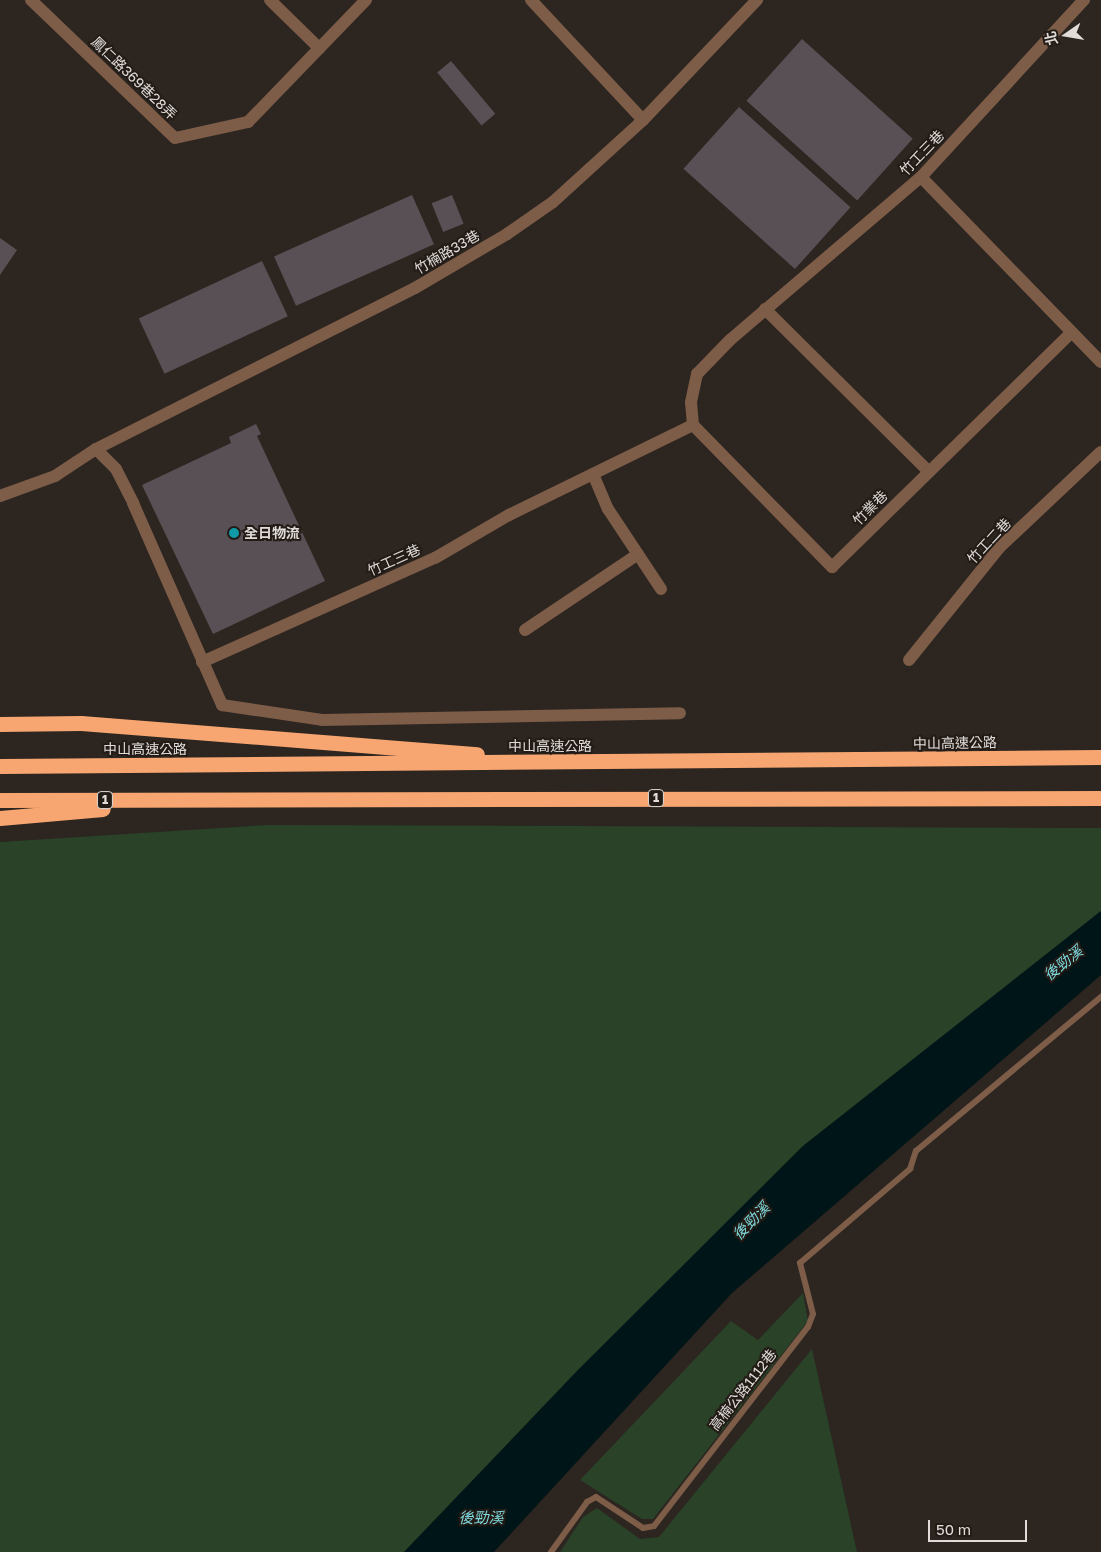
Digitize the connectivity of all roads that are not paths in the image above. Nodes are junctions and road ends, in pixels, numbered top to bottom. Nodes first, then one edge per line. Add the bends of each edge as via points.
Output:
1 (31, 0) edge
2 (270, 0) edge
3 (366, 0) edge
4 (531, 0) edge
5 (757, 0) edge
6 (1084, 0) edge
7 (319, 48) junction
8 (643, 120) junction
9 (921, 177) junction
10 (765, 310) junction
11 (1071, 333) junction
12 (1101, 362) edge
13 (693, 425) junction
14 (96, 449) junction
15 (1101, 452) edge
16 (928, 471) junction
17 (593, 474) junction
18 (0, 496) edge
19 (638, 554) junction
20 (661, 589) dead end
21 (525, 630) dead end
22 (909, 660) dead end
23 (202, 662) junction
24 (680, 713) dead end
25 (0, 724) edge
26 (1101, 757) edge
27 (596, 762) junction
28 (0, 766) edge
29 (1101, 798) edge
30 (210, 799) junction
31 (0, 800) edge
32 (0, 818) edge
33 (1101, 997) edge
34 (551, 1552) edge

1 - 7 street, 鳳仁路369巷28弄 via 175,138 248,122
2 - 7 street
3 - 7 street
4 - 8 street
5 - 8 street, 竹楠路33巷
6 - 9 street, 竹工三巷
8 - 14 street, 竹楠路33巷 via 553,202 507,234 415,288
9 - 10 street, 竹工三巷
9 - 11 street
10 - 13 street, 竹工三巷 via 697,374 691,402
10 - 16 street
11 - 12 street
11 - 16 street, 竹業巷
13 - 16 street, 竹業巷 via 832,567
13 - 17 street, 竹工三巷
14 - 18 street, 竹楠路33巷 via 55,476
14 - 23 street via 116,469
15 - 22 street, 竹工二巷 via 999,548
17 - 19 street via 608,509
17 - 23 street, 竹工三巷 via 509,515 435,558
19 - 20 street
19 - 21 street
23 - 24 street via 222,705 322,720
25 - 27 highway via 81,723
26 - 27 highway, 中山高速公路
27 - 28 highway, 中山高速公路
29 - 30 highway, 1
30 - 31 highway, 1
30 - 32 highway
33 - 34 lane, 高楠公路1112巷 via 916,1151 910,1169 800,1263 813,1314 808,1327 654,1526 642,1528 596,1497 587,1502

